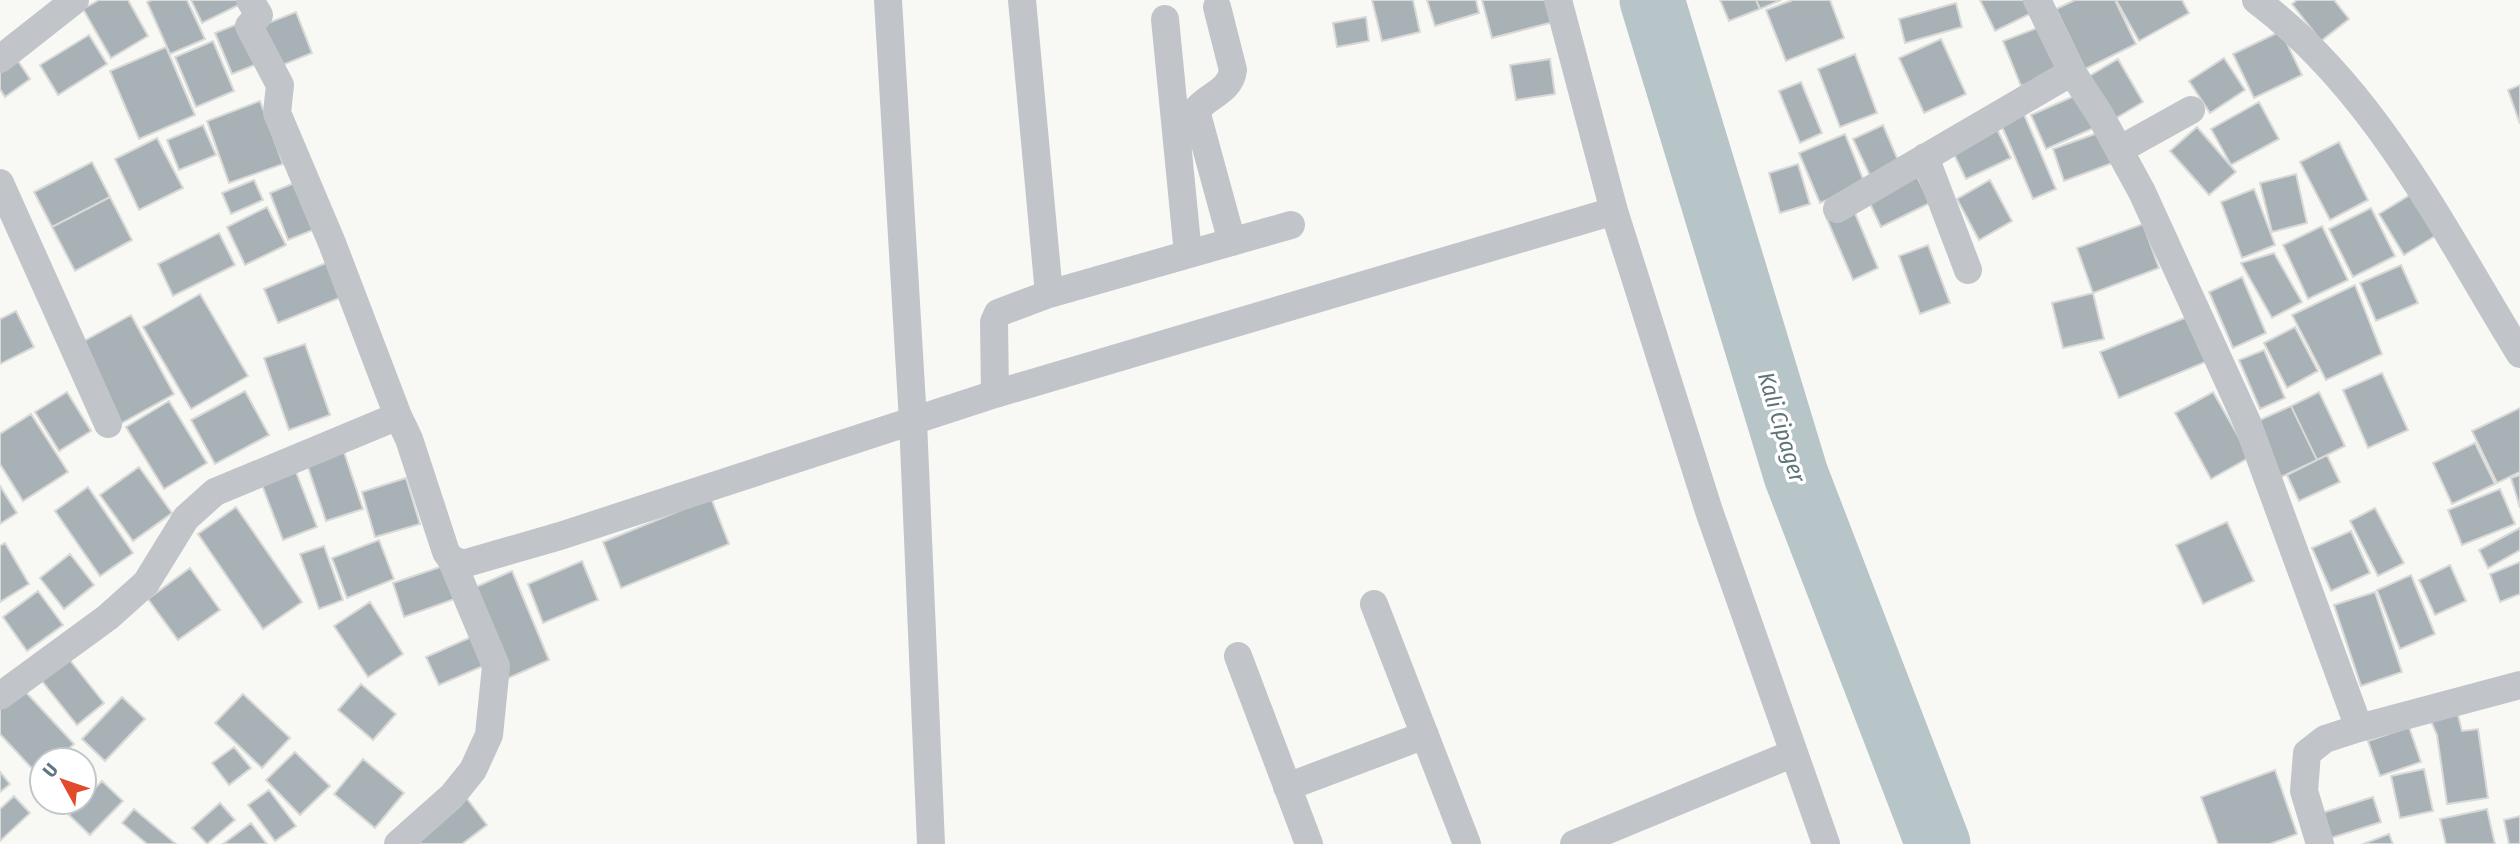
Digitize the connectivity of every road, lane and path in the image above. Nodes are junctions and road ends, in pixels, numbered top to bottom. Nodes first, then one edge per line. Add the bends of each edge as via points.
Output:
1 (75, 0) edge
2 (250, 0) edge
3 (888, 0) edge
4 (1022, 0) edge
5 (1558, 0) edge
6 (2037, 0) edge
7 (2268, 4) edge
8 (1217, 6) dead end
9 (1165, 19) dead end
10 (0, 59) edge
11 (2072, 72) junction
12 (1231, 79) junction
13 (1172, 93) junction
14 (2191, 110) dead end
15 (2119, 149) junction
16 (1925, 157) junction
17 (0, 183) edge
18 (1837, 209) dead end
19 (1614, 211) junction
20 (1291, 225) dead end
21 (1233, 242) junction
22 (1188, 254) junction
23 (1968, 270) dead end
24 (1049, 295) junction
25 (2520, 354) edge
26 (995, 394) junction
27 (398, 416) junction
28 (913, 421) junction
29 (108, 424) dead end
30 (451, 559) junction
31 (1374, 604) dead end
32 (1238, 656) dead end
33 (2520, 685) edge
34 (0, 696) edge
35 (2359, 728) junction
36 (1425, 735) junction
37 (1794, 753) junction
38 (1287, 787) junction
39 (398, 844) edge
40 (931, 844) edge
41 (1309, 844) edge
42 (1467, 844) edge
43 (1574, 844) edge
44 (1826, 844) edge
45 (2320, 844) edge

1 - 10 street
2 - 27 street via 259,15 249,26 280,85 276,113
3 - 28 street
4 - 24 street
5 - 19 street
6 - 11 street
7 - 25 street via 2298,33 2415,176
8 - 12 street via 1233,70
9 - 13 street
11 - 15 street
11 - 16 street
12 - 13 street
12 - 21 street via 1198,108 1198,118
13 - 22 street
14 - 15 street
15 - 35 street via 2247,422
16 - 18 street
16 - 23 street
17 - 29 street
19 - 26 street
19 - 37 street via 1709,511
20 - 21 street
21 - 22 street
22 - 24 street
24 - 26 street via 998,313 994,322
26 - 28 street
27 - 30 street
27 - 34 street via 215,492 186,518 146,583 108,617
28 - 30 street via 560,536 463,564
28 - 40 street
30 - 39 street via 496,666 489,736 473,771 452,796
31 - 36 street
32 - 38 street
33 - 35 street
35 - 45 street via 2325,739 2307,753 2304,791
36 - 38 street
36 - 42 street
37 - 43 street
37 - 44 street
38 - 41 street

